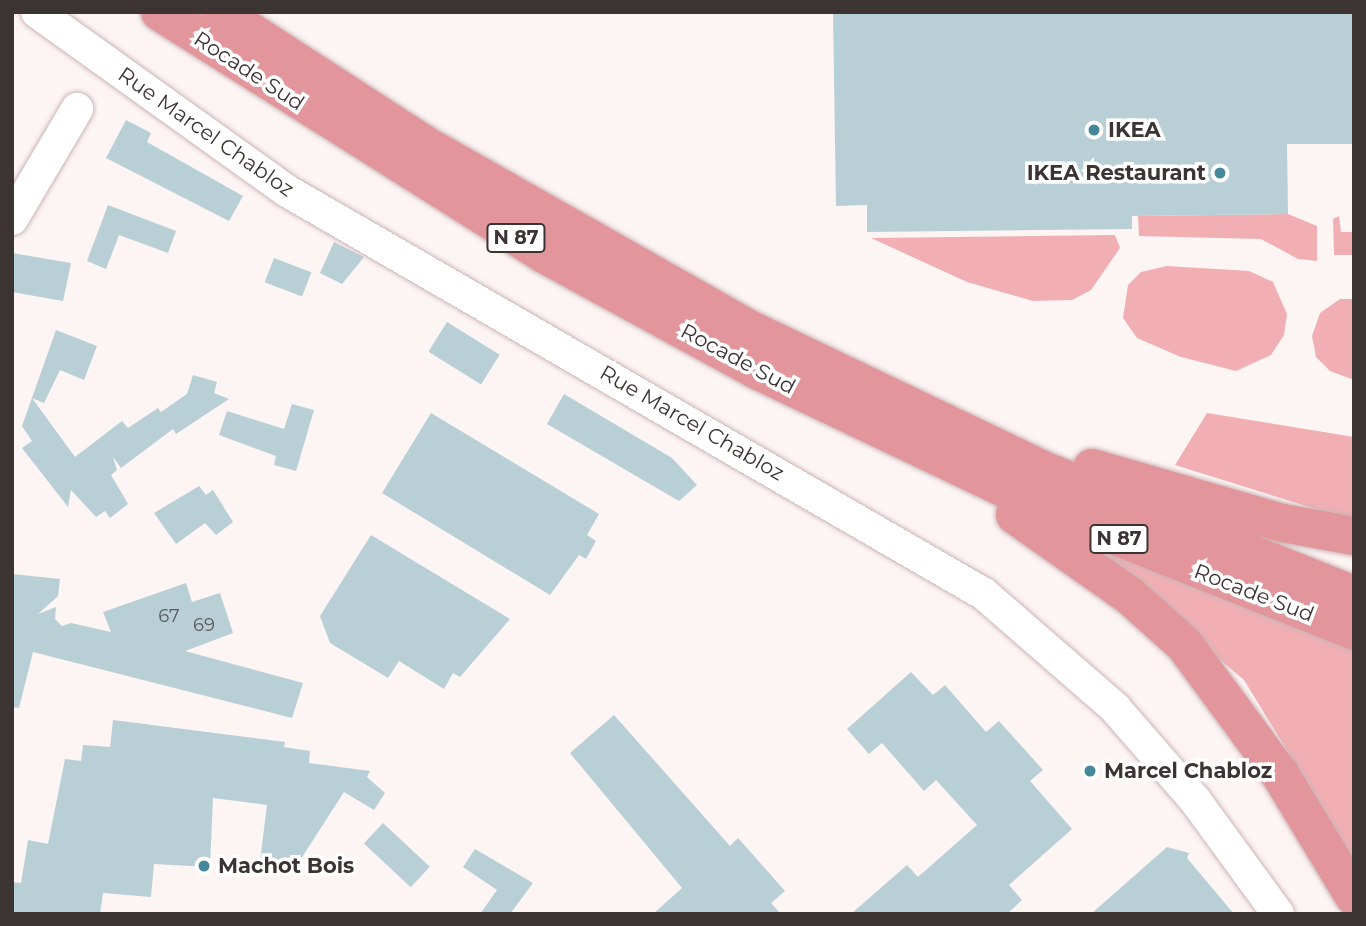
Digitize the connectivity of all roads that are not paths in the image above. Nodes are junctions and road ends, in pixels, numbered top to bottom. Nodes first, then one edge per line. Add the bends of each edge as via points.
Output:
1 (37, 12) edge
2 (160, 12) edge
3 (220, 12) edge
4 (76, 109) dead end
5 (12, 219) edge
6 (951, 428) junction
7 (888, 435) junction
8 (1354, 536) edge
9 (1354, 595) edge
10 (1354, 631) edge
11 (1354, 896) edge
12 (1278, 914) edge

1 - 12 street, Rue Marcel Chabloz via 288,191 984,594 1115,708 1195,800
2 - 7 highway, Rocade Sud / N 87 via 544,254
3 - 6 highway, Rocade Sud / N 87 via 423,144 624,260
4 - 5 street
6 - 8 highway via 1283,523
6 - 9 highway, Rocade Sud / N 87
7 - 10 highway, Rocade Sud / N 87 via 1053,511
7 - 11 highway via 1052,538 1129,594 1184,645 1280,774

